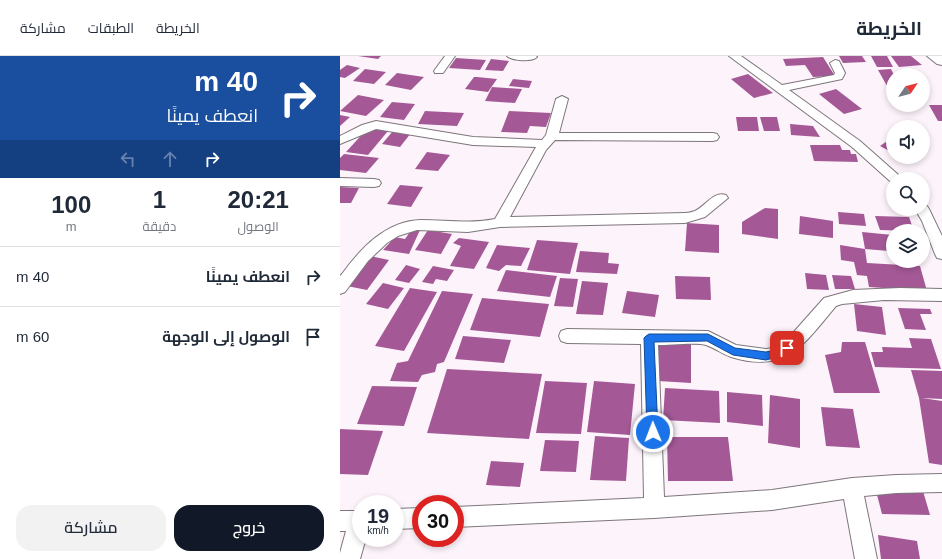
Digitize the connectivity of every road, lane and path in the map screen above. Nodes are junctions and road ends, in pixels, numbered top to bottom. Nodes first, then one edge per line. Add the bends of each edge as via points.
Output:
1 (450, 56) edge
2 (512, 56) edge
3 (734, 56) edge
4 (934, 56) edge
5 (532, 57) dead end
6 (942, 61) edge
7 (835, 63) dead end
8 (439, 72) dead end
9 (780, 88) junction
10 (562, 100) dead end
11 (713, 137) dead end
12 (340, 140) edge
13 (549, 140) junction
14 (888, 172) edge
15 (340, 182) edge
16 (374, 183) dead end
17 (721, 198) dead end
18 (926, 216) edge
19 (500, 222) junction
20 (942, 254) edge
21 (340, 288) edge
22 (942, 295) edge
23 (567, 336) dead end
24 (649, 338) junction
25 (942, 483) edge
26 (852, 488) junction
27 (654, 508) junction
28 (464, 517) edge
29 (352, 536) edge
30 (349, 559) edge
31 (866, 559) edge

1 - 8 street
2 - 5 street
3 - 9 street
4 - 6 main road
7 - 9 street via 840,73 838,77
9 - 14 street via 856,144
10 - 13 street
11 - 13 street via 593,137
12 - 13 street via 376,125 473,141
13 - 19 street via 531,165
15 - 16 street
17 - 19 street via 700,214 685,218
18 - 20 street
19 - 21 street via 484,226 418,225 401,229 388,235 368,251
22 - 24 street via 867,295 837,298 830,302 787,348 777,354 766,356 733,351 708,338
23 - 24 street
24 - 27 street
25 - 26 street
26 - 27 street via 772,500
26 - 31 street
27 - 28 street
29 - 30 street

